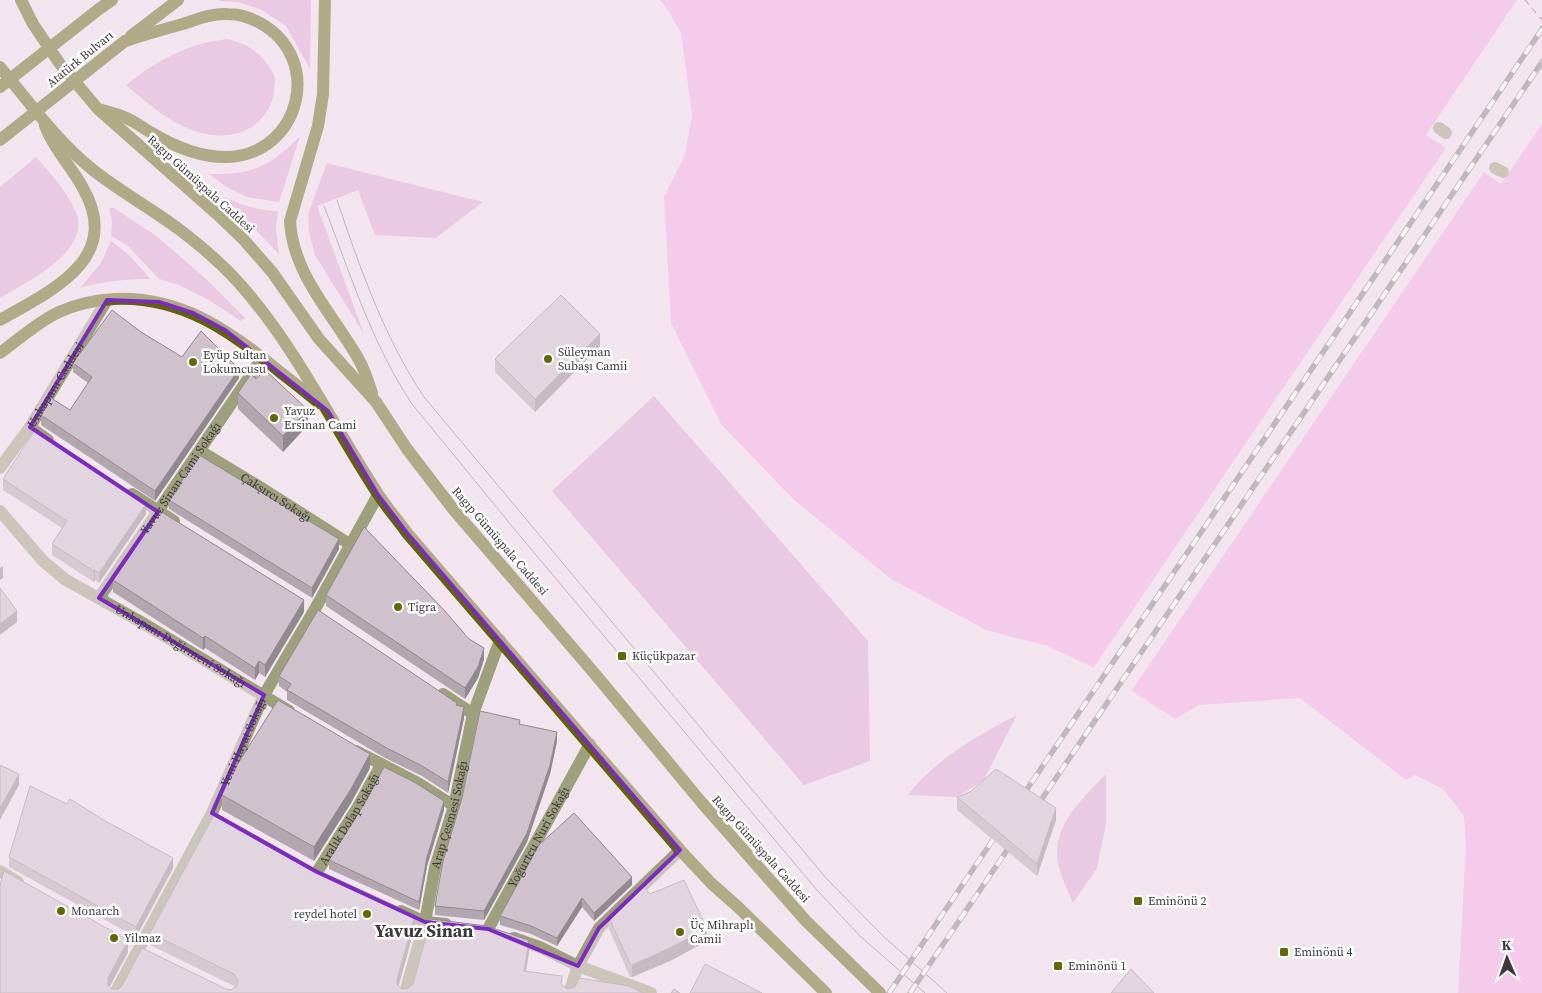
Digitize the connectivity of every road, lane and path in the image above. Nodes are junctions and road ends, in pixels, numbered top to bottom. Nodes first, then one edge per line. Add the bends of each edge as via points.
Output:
1 (21, 0) edge
2 (112, 0) edge
3 (178, 0) edge
4 (325, 0) edge
5 (102, 5) edge
6 (125, 41) junction
7 (0, 67) edge
8 (0, 87) edge
9 (98, 109) junction
10 (42, 119) junction
11 (0, 140) edge
12 (107, 300) junction
13 (0, 320) edge
14 (0, 353) edge
15 (263, 357) junction
16 (376, 402) junction
17 (328, 411) junction
18 (30, 427) junction
19 (62, 448) edge
20 (200, 451) junction
21 (0, 468) edge
22 (118, 485) edge
23 (378, 495) junction
24 (0, 511) edge
25 (158, 512) junction
26 (183, 527) edge
27 (350, 545) junction
28 (100, 598) junction
29 (500, 640) junction
30 (434, 688) edge
31 (264, 695) junction
32 (474, 714) junction
33 (296, 715) edge
34 (590, 744) junction
35 (346, 745) edge
36 (381, 765) junction
37 (454, 806) junction
38 (680, 850) junction
39 (0, 872) edge
40 (317, 872) edge
41 (28, 887) edge
42 (392, 906) edge
43 (425, 922) junction
44 (461, 926) edge
45 (578, 966) junction
46 (115, 993) edge
47 (405, 993) edge
48 (569, 993) edge
49 (651, 993) edge
50 (826, 993) edge
51 (880, 993) edge

1 - 9 main road, Ragıp Gümüşpala Caddesi via 60,64
2 - 5 main road
3 - 6 main road, Atatürk Bulvarı
4 - 16 main road via 323,94 318,126 291,216 291,234 310,286 360,361
5 - 8 main road, bridge
6 - 9 main road via 213,14 230,13 253,19 272,29 287,47 297,69 295,106 274,139 244,155 228,157 212,156 167,142 125,117
6 - 11 main road, Atatürk Bulvarı, bridge
7 - 10 main road
9 - 16 main road, Ragıp Gümüşpala Caddesi via 244,240 272,272 319,339
10 - 13 main road via 50,141 82,188 92,209 93,244 76,270
10 - 17 main road via 92,170 180,230 238,283 287,345
12 - 14 main road via 84,302 58,312
12 - 15 main road via 129,298 158,302 193,313
12 - 18 street, Unkapanı Caddesi
15 - 17 main road
15 - 20 street, Yavuz Sinan Cami Sokağı
16 - 51 main road, Ragıp Gümüşpala Caddesi via 453,509 702,803 806,921
17 - 23 main road
18 - 19 street
18 - 21 street, Unkapanı Caddesi
20 - 25 street, Yavuz Sinan Cami Sokağı
20 - 27 street, Çakşırcı Sokağı
22 - 25 street
23 - 27 street, Yeni Hayat Sokağı
23 - 29 main road
24 - 28 street, Unkapanı Değirmeni Sokağı via 43,561 66,580
25 - 26 street
25 - 28 street, Yavuz Sinan Cami Sokağı
27 - 31 street, Yeni Hayat Sokağı
28 - 31 street, Unkapanı Değirmeni Sokağı
29 - 32 street, Arap Çesmesi Sokağı
29 - 34 main road
30 - 32 street
31 - 33 street, Unkapanı Değirmeni Sokağı
31 - 46 street, Yeni Hayat Sokağı via 217,816 138,948
32 - 37 street, Arap Çesmesi Sokağı
34 - 38 main road
34 - 45 street, Yoğurtcu Nuri Sokağı via 493,931 542,948
35 - 36 street
36 - 37 street
36 - 40 street, Aralık Dolap Sokağı
37 - 43 street, Arap Çesmesi Sokağı
38 - 45 street via 599,928
38 - 50 main road via 711,884 738,906
39 - 41 street
42 - 43 street
43 - 44 street
43 - 47 street, Arap Çesmesi Sokağı
45 - 48 street
45 - 49 street

